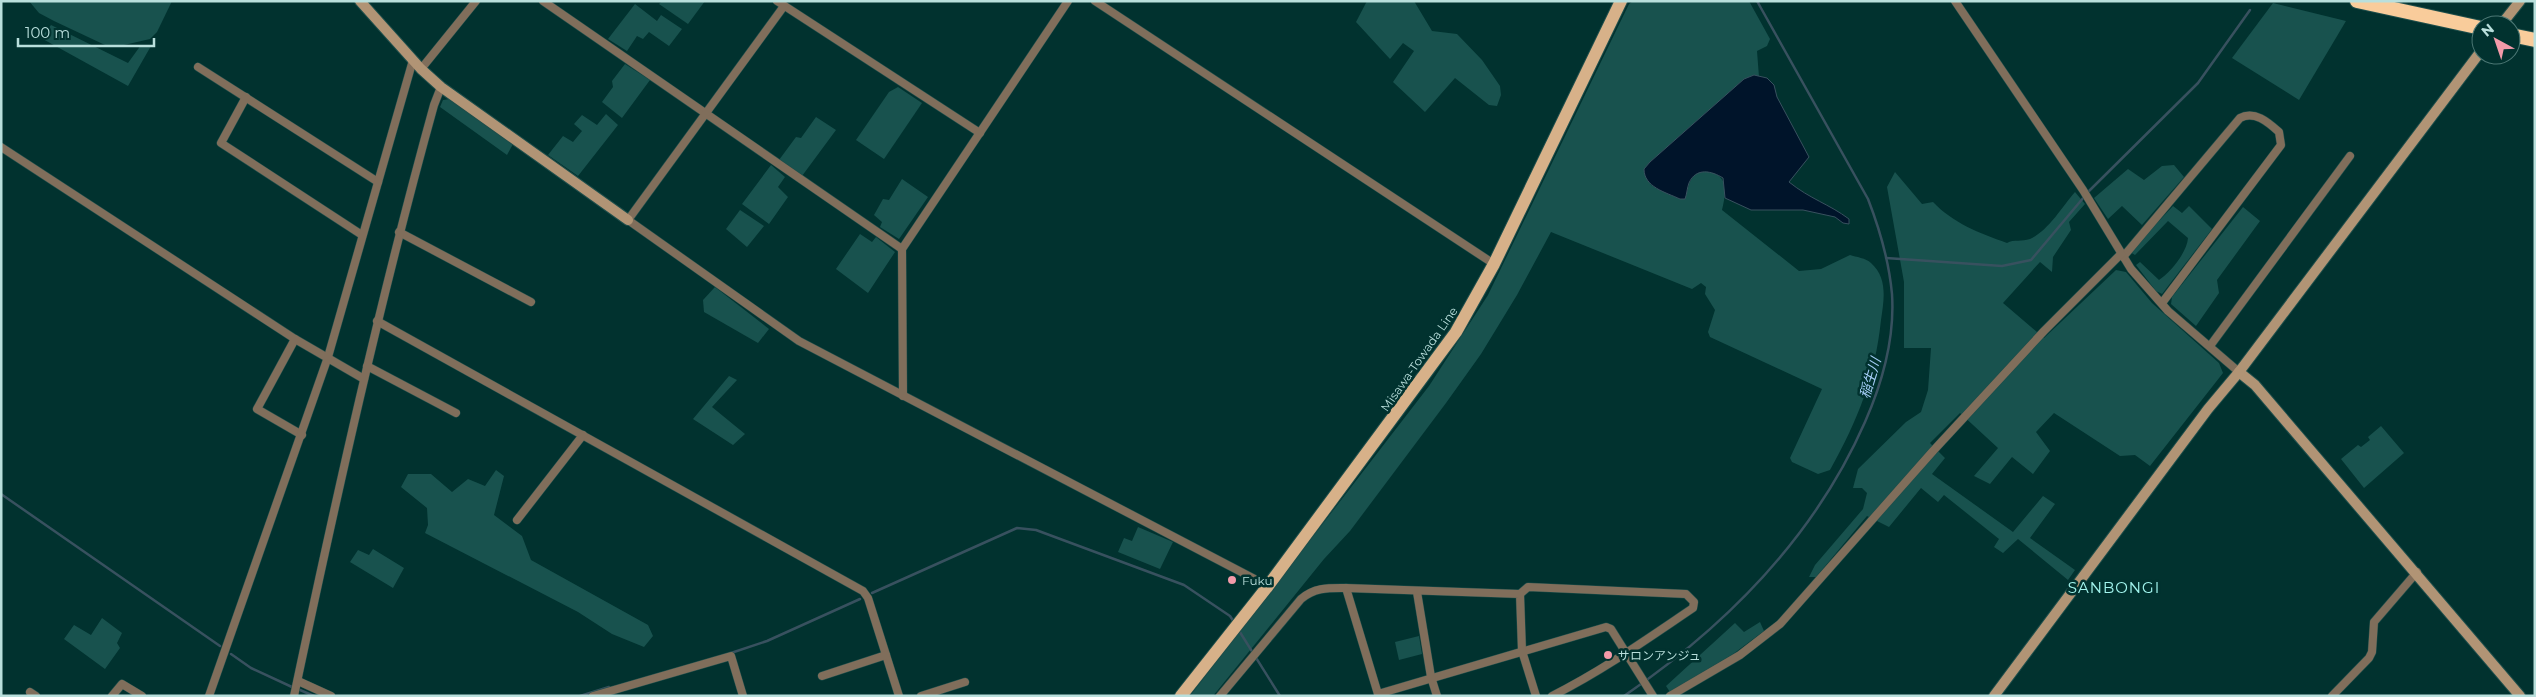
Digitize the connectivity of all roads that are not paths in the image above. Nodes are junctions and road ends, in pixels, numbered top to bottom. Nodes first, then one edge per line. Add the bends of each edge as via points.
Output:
1 (360, 1) edge
2 (476, 1) edge
3 (543, 1) edge
4 (1068, 1) edge
5 (1094, 1) edge
6 (1621, 1) edge
7 (1955, 1) edge
8 (2357, 1) edge
9 (2520, 1) edge
10 (780, 4) edge
11 (2509, 15) edge
12 (2471, 26) edge
13 (2521, 37) edge
14 (2535, 40) edge
15 (414, 60) junction
16 (2471, 65) edge
17 (198, 66) dead end
18 (421, 69) junction
19 (441, 87) junction
20 (246, 97) junction
21 (706, 113) junction
22 (980, 133) junction
23 (1, 147) edge
24 (2350, 156) dead end
25 (378, 182) junction
26 (628, 220) junction
27 (399, 232) junction
28 (362, 235) junction
29 (902, 249) junction
30 (2122, 256) junction
31 (1494, 264) junction
32 (531, 302) dead end
33 (2162, 303) junction
34 (376, 321) junction
35 (295, 338) junction
36 (2210, 346) junction
37 (328, 357) junction
38 (367, 366) junction
39 (2239, 372) junction
40 (364, 379) junction
41 (903, 396) junction
42 (456, 413) dead end
43 (584, 434) junction
44 (302, 435) junction
45 (516, 520) dead end
46 (2417, 572) junction
47 (1268, 586) junction
48 (1346, 588) junction
49 (1418, 592) junction
50 (1520, 594) junction
51 (1522, 651) junction
52 (886, 655) junction
53 (1625, 655) junction
54 (822, 676) dead end
55 (1431, 677) junction
56 (298, 681) junction
57 (965, 682) dead end
58 (1651, 693) edge
59 (112, 696) edge
60 (142, 696) edge
61 (209, 696) edge
62 (294, 696) edge
63 (331, 696) edge
64 (593, 696) edge
65 (743, 696) edge
66 (899, 696) edge
67 (921, 696) edge
68 (1180, 696) edge
69 (1220, 696) edge
70 (1437, 696) edge
71 (1536, 696) edge
72 (1552, 696) edge
73 (1670, 696) edge
74 (1994, 696) edge
75 (2332, 696) edge
76 (2520, 696) edge

1 - 15 street
2 - 18 street
3 - 21 street
4 - 22 street
5 - 31 street
6 - 31 main road, Misawa-Towada Line
7 - 30 street via 2083,190
8 - 12 highway
9 - 11 street
10 - 21 street
10 - 22 street
13 - 14 highway
15 - 18 street
15 - 25 street
16 - 39 street
17 - 20 street
18 - 19 street
19 - 26 street
19 - 27 street
20 - 25 street
20 - 28 street via 221,143
21 - 26 street
21 - 29 street
22 - 29 street
23 - 35 street
24 - 36 street
25 - 28 street
26 - 41 street via 799,342
27 - 32 street
27 - 34 street
28 - 37 street
29 - 41 street
30 - 33 street
30 - 33 street via 2240,118 2254,114 2279,132 2281,145
30 - 73 street via 2044,331 1932,451 1780,624 1740,655
31 - 47 main road, Misawa-Towada Line via 1476,299 1434,364
33 - 36 street
34 - 38 street
34 - 43 street
35 - 37 street
35 - 44 street via 257,409
36 - 39 street
37 - 40 street
37 - 44 street
38 - 40 street
38 - 42 street
39 - 46 street via 2255,385
39 - 74 street
40 - 56 street
41 - 47 street
43 - 45 street
43 - 52 street via 863,591
44 - 61 street
46 - 75 street via 2374,622 2369,658
46 - 76 street
47 - 68 main road, Misawa-Towada Line
48 - 49 street
48 - 55 street via 1378,694
48 - 69 street via 1311,591 1301,599
49 - 50 street
49 - 55 street
50 - 51 street
50 - 53 street via 1528,587 1686,594 1691,597 1693,608
51 - 53 street via 1606,627 1611,629
51 - 55 street
51 - 71 street
52 - 54 street
52 - 66 street
53 - 58 street
53 - 72 street
55 - 70 street
56 - 62 street
56 - 63 street
57 - 67 street
59 - 60 street via 122,684
64 - 65 street via 731,656

